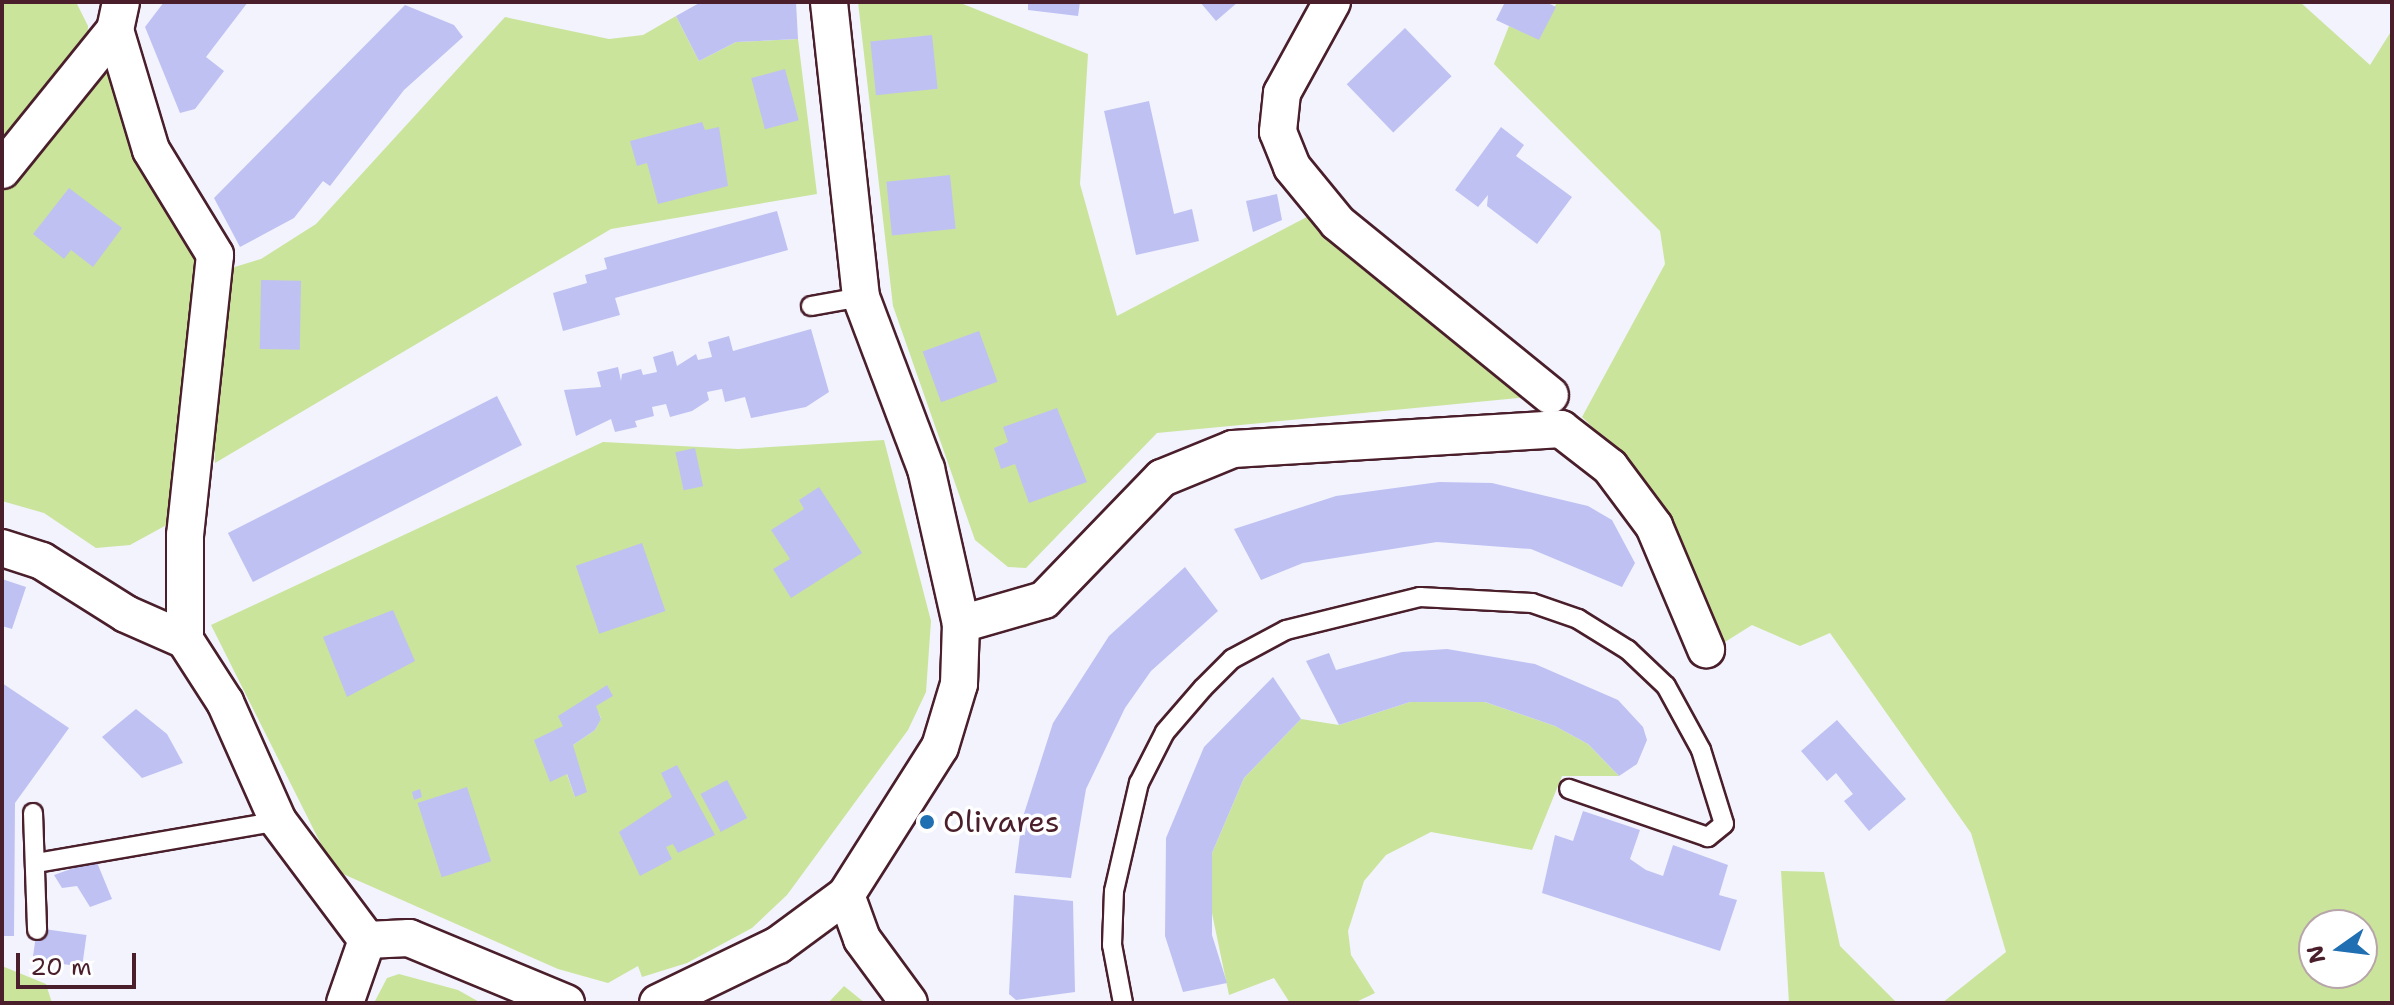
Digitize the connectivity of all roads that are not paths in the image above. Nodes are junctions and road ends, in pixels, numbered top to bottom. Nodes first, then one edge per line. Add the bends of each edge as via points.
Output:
1 (829, 2) edge
2 (1332, 2) edge
3 (118, 16) edge
4 (2, 170) edge
5 (861, 297) junction
6 (811, 306) dead end
7 (1550, 395) dead end
8 (2, 548) edge
9 (961, 624) junction
10 (185, 640) junction
11 (1706, 649) dead end
12 (1569, 789) dead end
13 (33, 813) dead end
14 (278, 821) junction
15 (36, 863) junction
16 (846, 895) junction
17 (37, 930) dead end
18 (367, 940) junction
19 (345, 1003) edge
20 (566, 1003) edge
21 (658, 1003) edge
22 (909, 1003) edge
23 (1123, 1003) edge

1 - 5 street
2 - 7 street via 1282,93 1278,132 1292,167 1338,223
3 - 4 street
3 - 10 street via 151,150 215,255
5 - 6 lane
5 - 9 street via 926,469
8 - 10 street via 42,561 126,614
9 - 11 street via 1044,600 1162,478 1233,449 1561,429 1610,467 1654,526
9 - 16 street via 959,684 940,747
10 - 14 street via 225,702
12 - 23 lane via 1708,837 1724,824 1701,750 1666,686 1628,650 1578,619 1532,603 1420,597 1286,630 1232,659 1203,688 1165,732 1139,783 1114,891 1112,945
13 - 15 lane
14 - 15 lane
14 - 18 street
15 - 17 lane
16 - 21 street via 778,945
16 - 22 street via 862,939
18 - 19 street
18 - 20 street via 409,938

